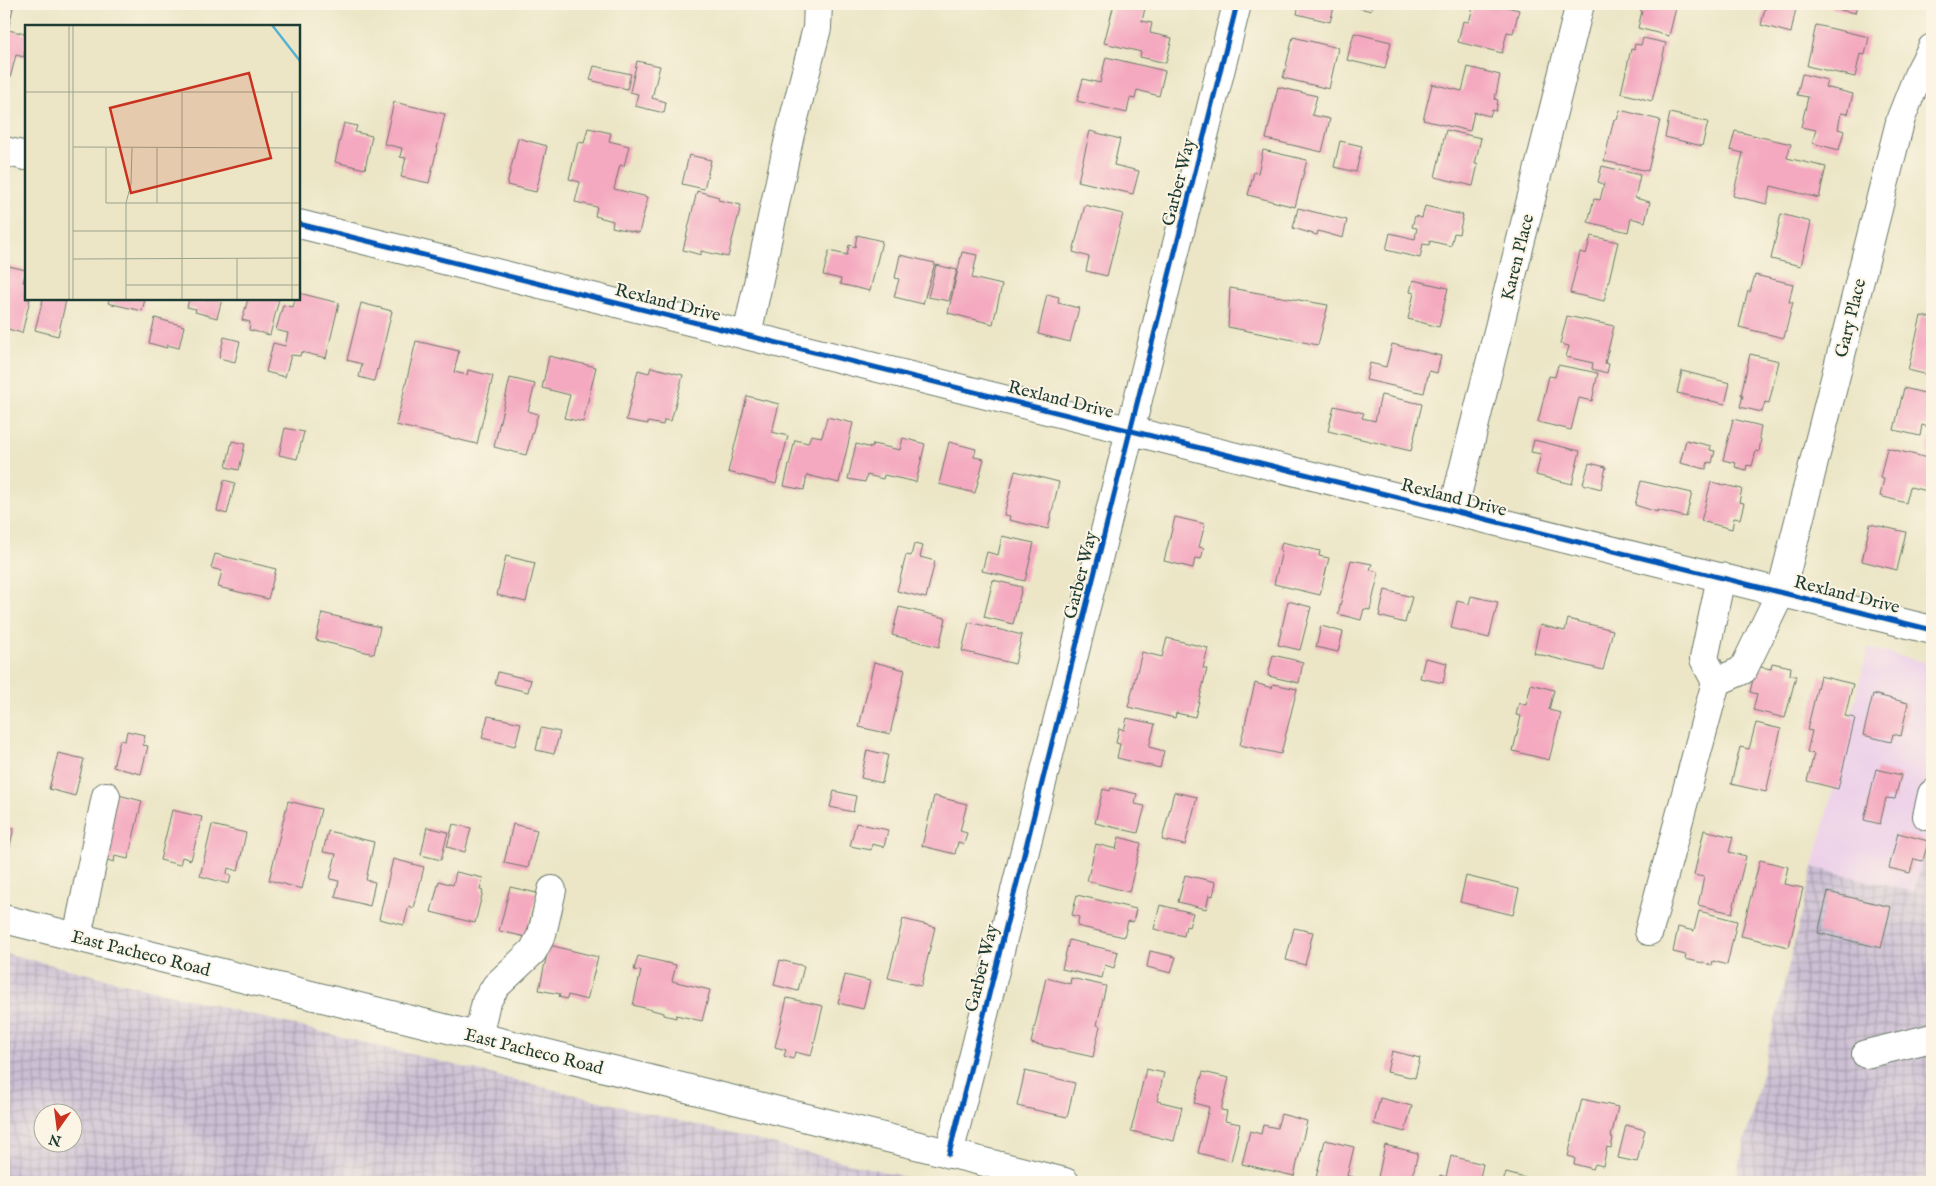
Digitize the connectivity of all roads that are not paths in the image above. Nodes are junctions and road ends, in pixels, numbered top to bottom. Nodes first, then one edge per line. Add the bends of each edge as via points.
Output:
1 (818, 4) edge
2 (1237, 4) edge
3 (1580, 4) edge
4 (1932, 48) edge
5 (4, 151) edge
6 (25, 156) edge
7 (300, 224) edge
8 (747, 335) junction
9 (1130, 431) junction
10 (1453, 511) junction
11 (1721, 577) junction
12 (1781, 592) junction
13 (1932, 630) edge
14 (1716, 682) junction
15 (106, 796) dead end
16 (552, 890) dead end
17 (4, 919) edge
18 (1649, 931) dead end
19 (78, 937) junction
20 (478, 1036) junction
21 (1932, 1038) edge
22 (1866, 1054) dead end
23 (949, 1154) junction
24 (1064, 1182) edge

1 - 8 street via 817,28 790,134
2 - 9 street, Garber Way
3 - 10 street, Karen Place
4 - 12 street, Gary Place via 1901,118
5 - 6 street
7 - 8 street, Rexland Drive
8 - 9 street, Rexland Drive
9 - 10 street, Rexland Drive
9 - 23 street, Garber Way
10 - 11 street, Rexland Drive
11 - 12 street, Rexland Drive
11 - 14 street via 1704,660
12 - 13 street, Rexland Drive
12 - 14 street, Gary Place via 1743,670
14 - 18 street
15 - 19 street
16 - 20 street via 542,934 533,951 496,986 486,1002
17 - 19 street, East Pacheco Road
19 - 20 street, East Pacheco Road
20 - 23 street, East Pacheco Road
21 - 22 street
23 - 24 street, East Pacheco Road

